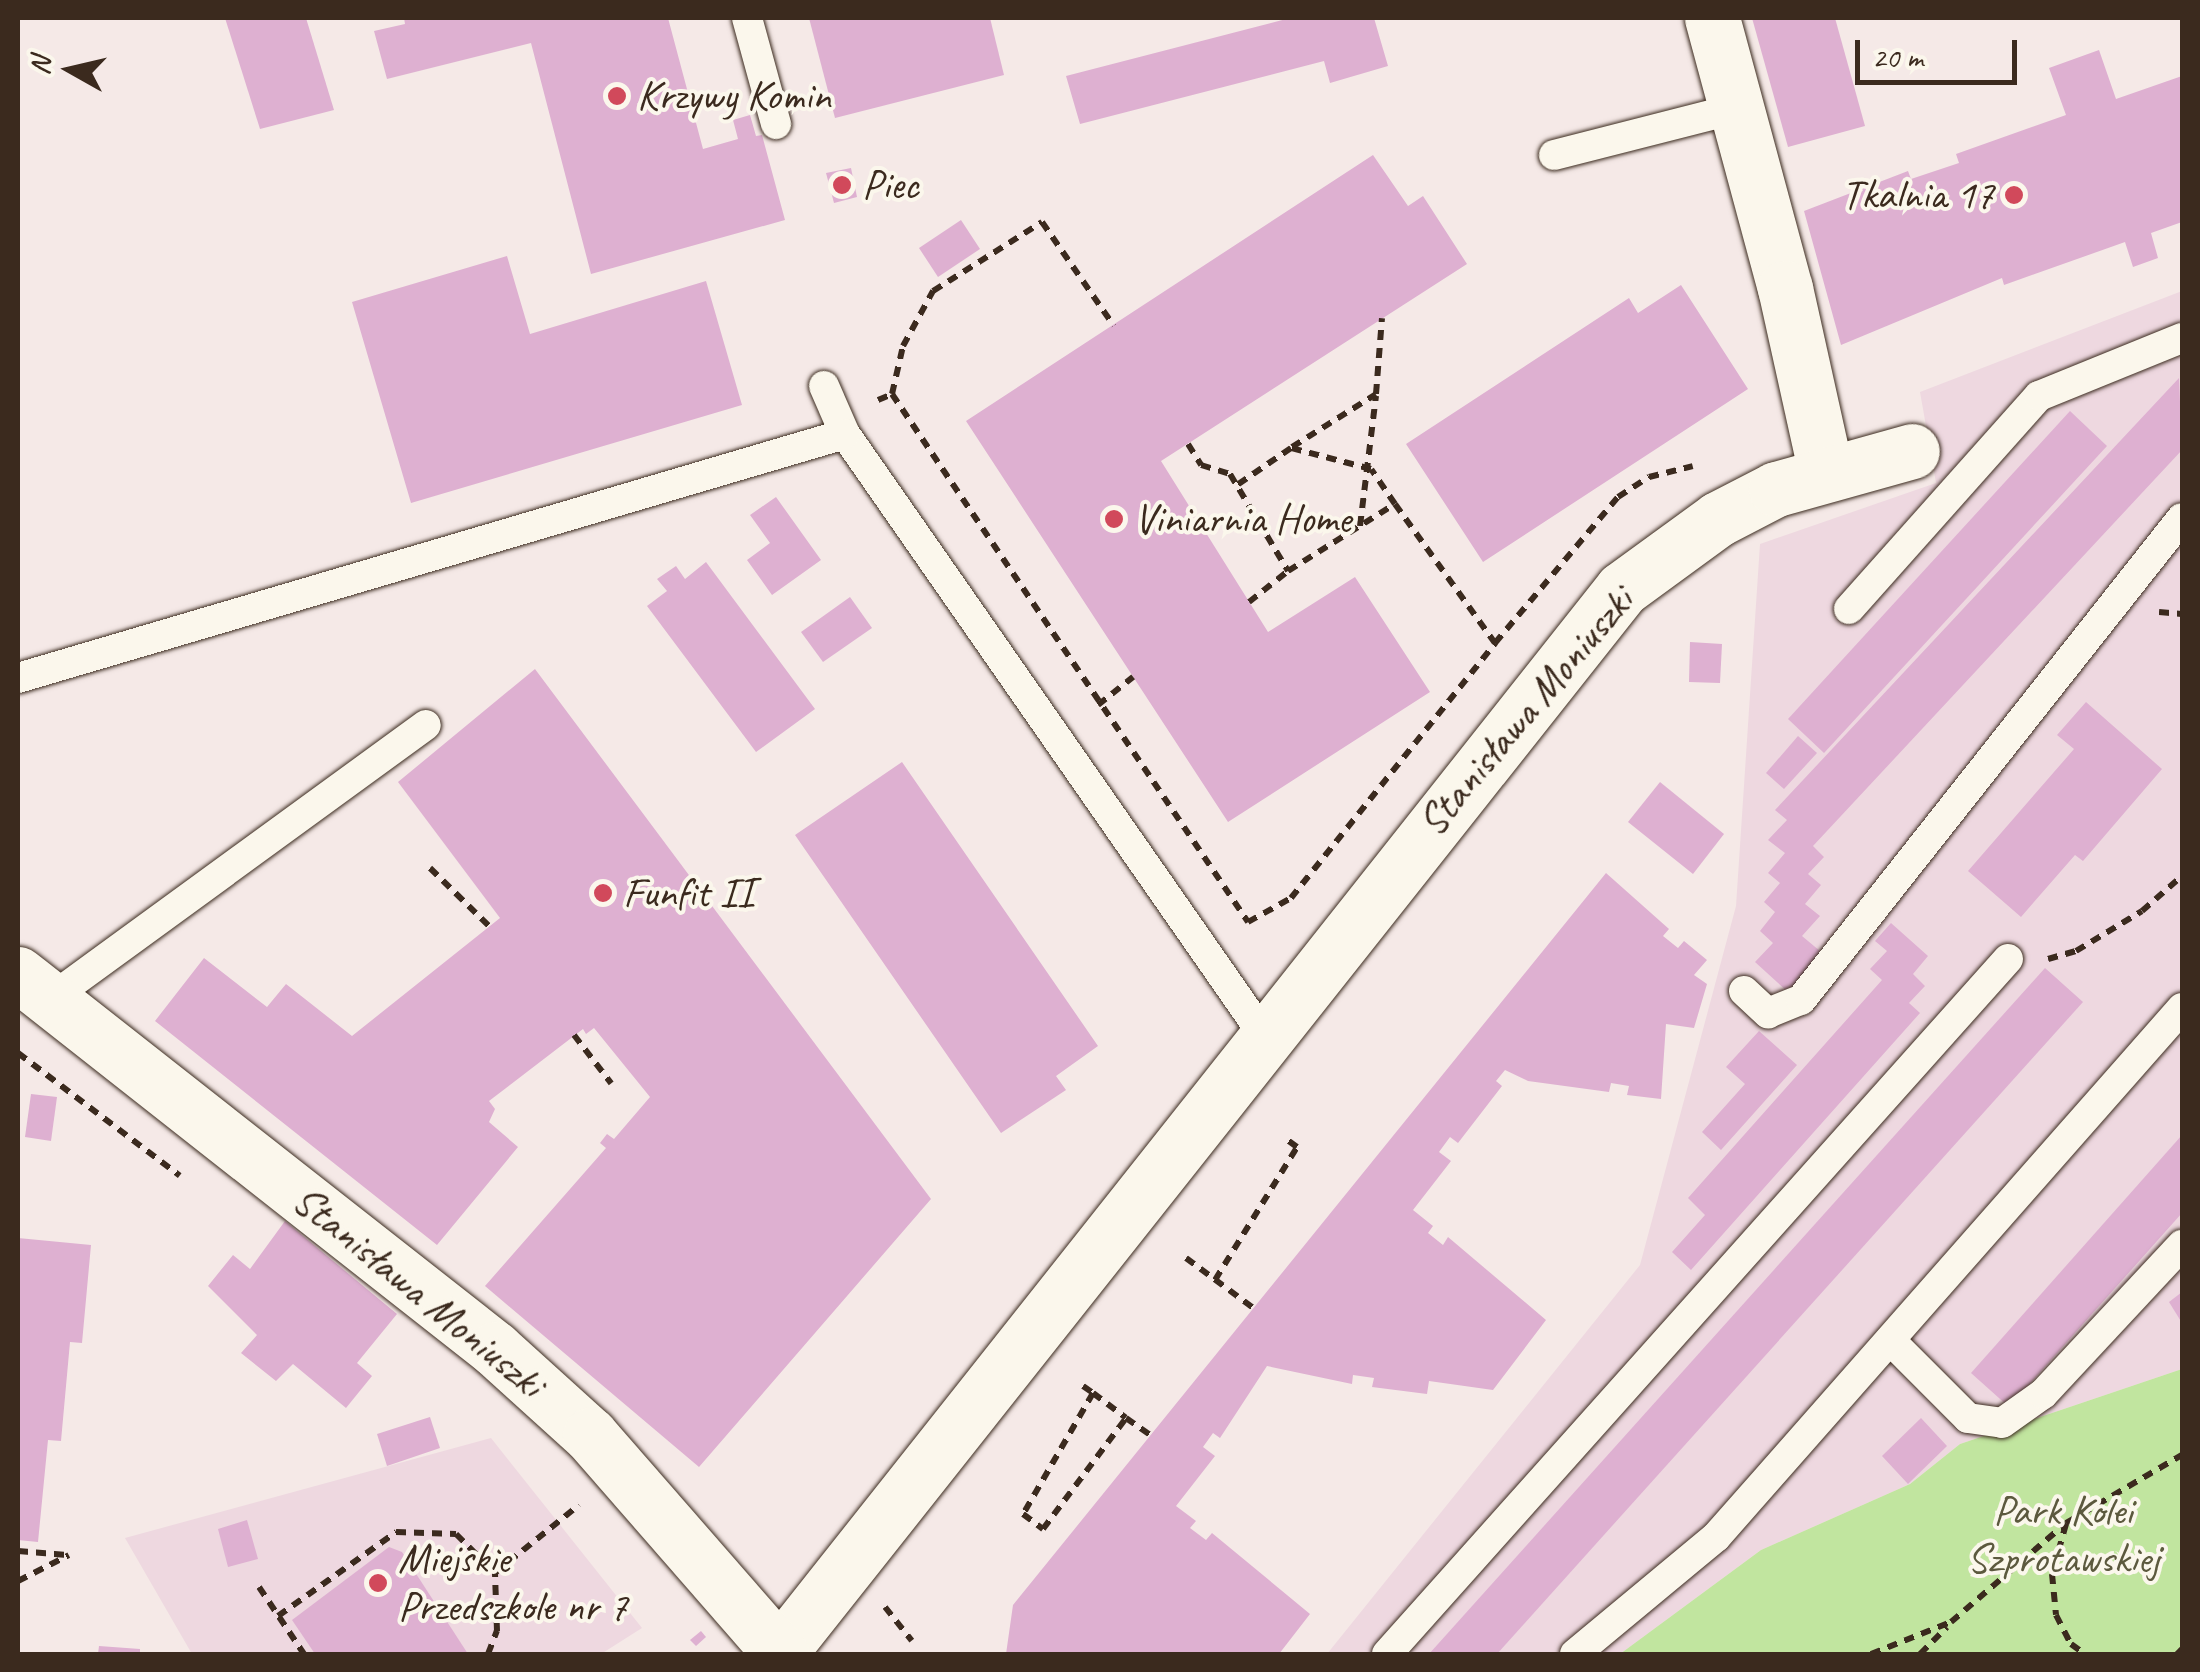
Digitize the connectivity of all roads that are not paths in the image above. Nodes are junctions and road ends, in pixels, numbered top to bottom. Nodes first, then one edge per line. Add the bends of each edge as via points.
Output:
1 (746, 18) edge
2 (1712, 18) edge
3 (1738, 108) junction
4 (776, 124) dead end
5 (1554, 155) dead end
6 (2182, 338) edge
7 (824, 386) dead end
8 (845, 434) junction
9 (1912, 452) dead end
10 (1826, 473) junction
11 (2182, 518) edge
12 (1849, 609) dead end
13 (18, 678) edge
14 (426, 725) dead end
15 (2008, 959) road end
16 (1744, 991) dead end
17 (28, 992) edge
18 (2182, 1008) edge
19 (1263, 1034) junction
20 (2182, 1245) edge
21 (1890, 1340) junction
22 (780, 1654) edge
23 (1387, 1654) edge
24 (1575, 1654) edge

1 - 4 lane
2 - 3 street
3 - 5 lane
3 - 10 street
6 - 12 lane via 2039,396
7 - 8 lane
8 - 13 lane
8 - 19 lane
9 - 10 street, Stanisława Moniuszki
10 - 19 street, Stanisława Moniuszki via 1718,519 1622,589
11 - 16 lane via 1800,1000 1780,1014 1768,1013
14 - 17 lane
15 - 23 lane
17 - 22 street, Stanisława Moniuszki via 495,1349 590,1435
18 - 21 lane
19 - 22 street, Stanisława Moniuszki
20 - 21 lane via 2043,1394 2002,1423 1968,1418
21 - 24 lane via 1716,1537

